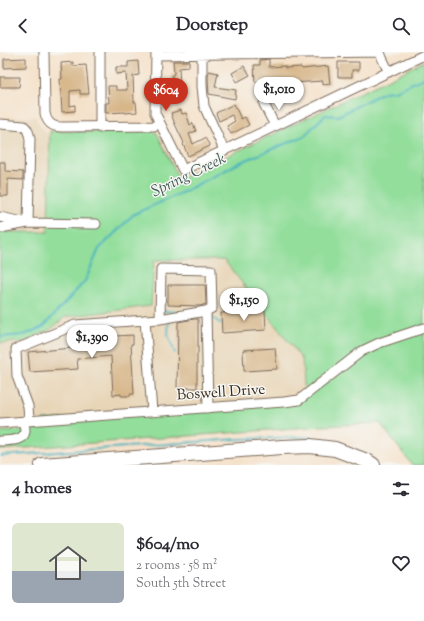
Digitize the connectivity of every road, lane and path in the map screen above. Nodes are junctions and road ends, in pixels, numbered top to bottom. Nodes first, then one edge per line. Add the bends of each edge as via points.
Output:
1 (44, 52) edge
2 (100, 52) edge
3 (380, 52) edge
4 (156, 54) edge
5 (202, 54) junction
6 (424, 55) edge
7 (389, 72) junction
8 (264, 104) dead end
9 (160, 123) junction
10 (0, 124) edge
11 (275, 126) junction
12 (100, 128) junction
13 (224, 150) junction
14 (0, 217) edge
15 (28, 223) junction
16 (96, 224) dead end
17 (0, 228) edge
18 (206, 311) junction
19 (160, 319) junction
20 (145, 320) junction
21 (424, 328) edge
22 (208, 408) junction
23 (152, 412) junction
24 (27, 421) junction
25 (0, 423) edge
26 (0, 441) edge
27 (42, 465) edge
28 (140, 465) edge
29 (351, 465) edge
30 (373, 465) edge

1 - 12 street via 46,119 57,127
2 - 12 street
3 - 5 street
3 - 7 street
4 - 5 street
4 - 9 street via 155,113
5 - 13 street via 204,106
6 - 7 street
7 - 11 street
8 - 11 street
9 - 12 street via 154,126
9 - 13 street via 183,170
10 - 15 street via 24,126 30,135
11 - 13 street
14 - 15 street
15 - 16 street
15 - 17 street
18 - 19 street
18 - 19 street via 212,308 211,270 161,269
18 - 22 street
19 - 20 street
20 - 23 street
20 - 24 street via 75,325 16,349 17,376 28,406
21 - 22 street, Boswell Drive via 362,351 299,400
22 - 23 street, Boswell Drive
23 - 24 street, Boswell Drive
24 - 25 street, Boswell Drive
24 - 26 street via 23,437
27 - 30 highway via 310,446 334,449
28 - 29 highway via 287,454 314,454 337,458

